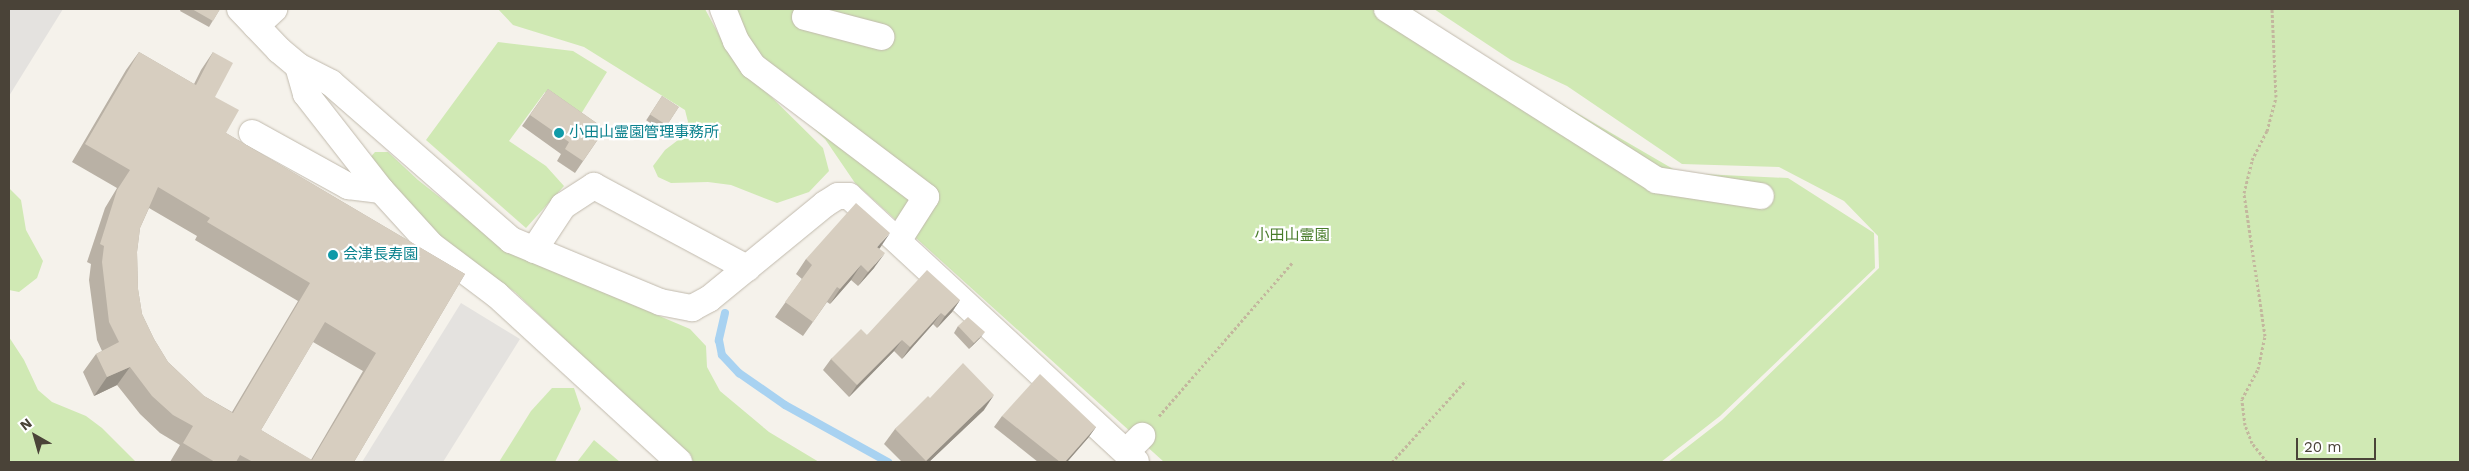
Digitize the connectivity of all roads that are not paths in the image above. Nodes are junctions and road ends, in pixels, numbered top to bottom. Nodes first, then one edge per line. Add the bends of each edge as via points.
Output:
1 (723, 9) edge
2 (1388, 9) edge
3 (808, 12) edge
4 (257, 14) edge
5 (881, 36) dead end
6 (298, 66) junction
7 (252, 133) dead end
8 (381, 190) junction
9 (1760, 196) dead end
10 (898, 241) junction
11 (534, 250) junction
12 (747, 268) junction
13 (1135, 450) edge
14 (679, 462) edge

1 - 10 street via 736,41 753,66 926,197
2 - 9 street via 1656,180
3 - 5 street
4 - 6 street
6 - 8 street via 306,94
6 - 11 street via 331,83 511,240
7 - 8 street via 348,186
8 - 14 street via 432,246 497,295
10 - 12 street via 849,196 838,196
10 - 13 street
11 - 12 street via 660,302 692,308
11 - 12 street via 563,206 594,186

